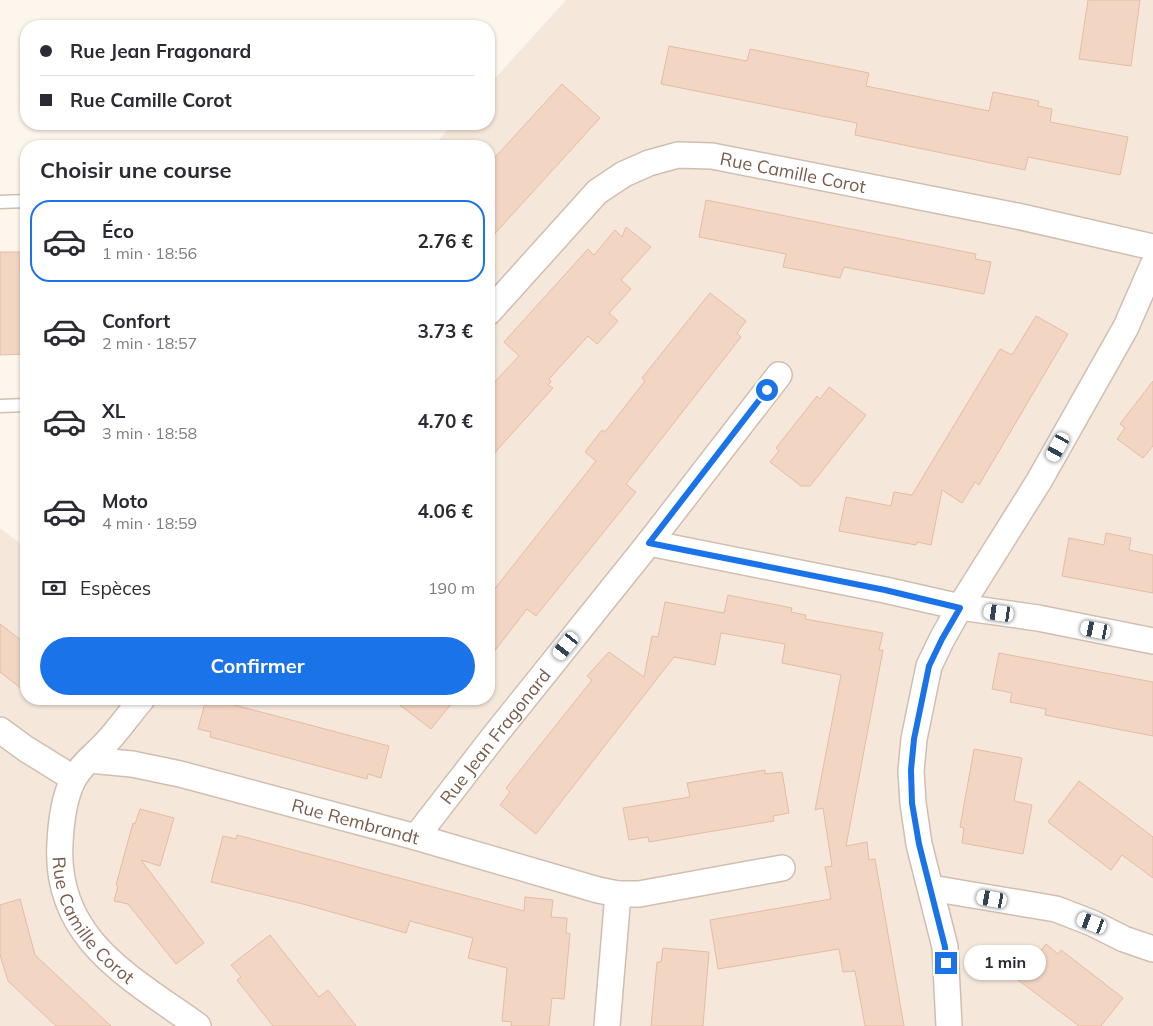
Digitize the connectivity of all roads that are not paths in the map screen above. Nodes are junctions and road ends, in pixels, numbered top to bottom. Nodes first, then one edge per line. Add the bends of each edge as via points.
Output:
1 (20, 201) edge
2 (0, 202) edge
3 (1153, 247) edge
4 (1153, 265) edge
5 (495, 305) edge
6 (779, 375) dead end
7 (20, 405) edge
8 (0, 406) edge
9 (649, 543) junction
10 (960, 608) junction
11 (1153, 641) edge
12 (137, 705) edge
13 (0, 730) edge
14 (81, 769) junction
15 (416, 837) junction
16 (782, 868) dead end
17 (931, 888) junction
18 (618, 894) junction
19 (1153, 949) edge
20 (198, 1026) edge
21 (607, 1026) edge
22 (949, 1026) edge

1 - 2 lane
3 - 5 street, Rue Camille Corot via 1017,216 712,156 678,155 649,162 598,192
4 - 10 street via 1121,336 1039,481
6 - 9 street, Rue Jean Fragonard
7 - 8 lane
9 - 10 street
9 - 15 street, Rue Jean Fragonard
10 - 11 street via 1038,618
10 - 17 street via 929,666 914,739 912,803
12 - 14 street, Rue Camille Corot
13 - 14 street via 26,749
14 - 15 street, Rue Rembrandt via 132,764
14 - 20 street, Rue Camille Corot via 65,806 59,855 66,899 80,928 116,968
15 - 18 street, Rue Rembrandt
16 - 18 street, Rue Rembrandt via 639,894
17 - 19 street via 1056,909
17 - 22 street via 945,947
18 - 21 street

